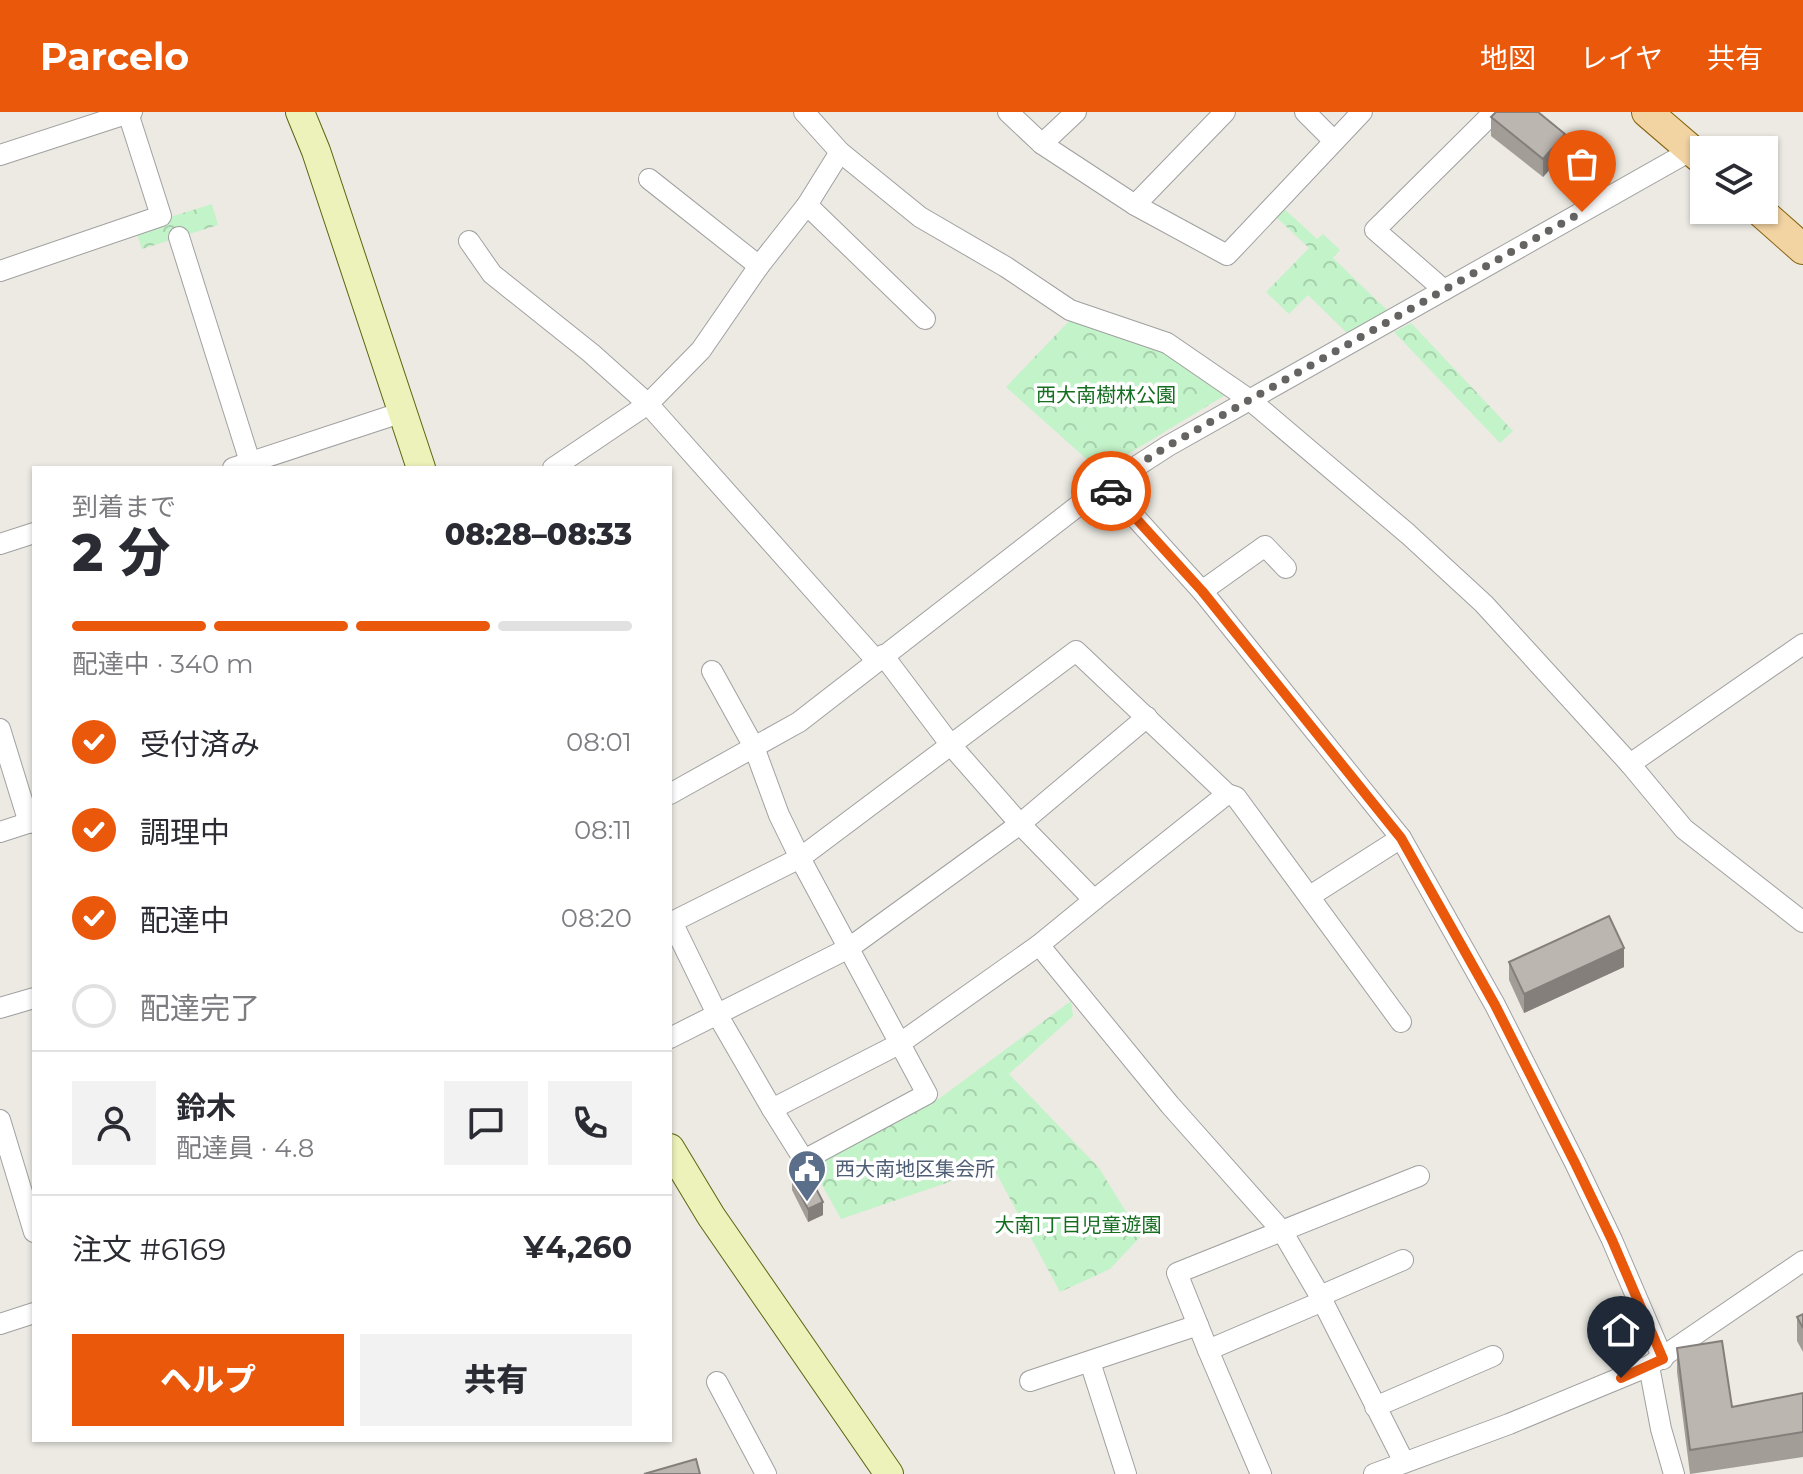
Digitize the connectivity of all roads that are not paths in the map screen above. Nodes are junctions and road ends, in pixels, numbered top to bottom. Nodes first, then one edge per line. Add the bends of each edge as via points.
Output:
1 (300, 112) edge
2 (804, 112) edge
3 (1008, 112) edge
4 (1076, 112) edge
5 (1225, 112) edge
6 (1305, 112) edge
7 (1362, 112) edge
8 (1494, 112) edge
9 (1647, 112) edge
10 (130, 113) edge
11 (103, 116) edge
12 (1333, 140) junction
13 (1042, 144) junction
14 (1690, 148) edge
15 (840, 152) junction
16 (0, 155) edge
17 (1690, 159) edge
18 (649, 179) dead end
19 (807, 205) junction
20 (1135, 205) junction
21 (1775, 224) edge
22 (179, 237) dead end
23 (469, 241) dead end
24 (1803, 249) edge
25 (759, 266) junction
26 (0, 271) edge
27 (1444, 290) junction
28 (925, 319) dead end
29 (1250, 400) junction
30 (648, 404) junction
31 (403, 412) junction
32 (241, 465) edge
33 (420, 466) edge
34 (556, 466) edge
35 (1106, 485) junction
36 (32, 534) edge
37 (0, 544) edge
38 (1286, 568) dead end
39 (1202, 591) junction
40 (1803, 644) edge
41 (879, 658) junction
42 (712, 671) dead end
43 (1147, 717) junction
44 (0, 729) edge
45 (950, 744) junction
46 (754, 747) junction
47 (1630, 764) junction
48 (672, 793) edge
49 (1227, 794) junction
50 (31, 822) edge
51 (1020, 824) junction
52 (0, 832) edge
53 (1401, 838) junction
54 (800, 858) junction
55 (1310, 896) junction
56 (1094, 900) junction
57 (1803, 922) edge
58 (1039, 945) junction
59 (849, 948) junction
60 (32, 999) edge
61 (0, 1008) edge
62 (717, 1014) junction
63 (1401, 1022) dead end
64 (672, 1037) edge
65 (899, 1044) junction
66 (772, 1109) junction
67 (0, 1120) edge
68 (672, 1151) edge
69 (1419, 1176) dead end
70 (32, 1225) edge
71 (1282, 1231) junction
72 (1403, 1260) dead end
73 (1803, 1261) edge
74 (1322, 1298) junction
75 (32, 1314) edge
76 (0, 1324) edge
77 (1198, 1325) junction
78 (1208, 1350) junction
79 (1493, 1356) dead end
80 (1090, 1362) junction
81 (1656, 1363) junction
82 (1030, 1381) dead end
83 (717, 1382) dead end
84 (1375, 1407) junction
85 (1404, 1462) junction
86 (766, 1474) edge
87 (889, 1474) edge
88 (1126, 1474) edge
89 (1261, 1474) edge
90 (1374, 1474) edge
91 (1674, 1474) edge

1 - 31 street
2 - 15 street
3 - 13 street
4 - 13 street
5 - 20 street
6 - 12 street
7 - 12 street
8 - 27 street via 1375,230
9 - 14 main road
10 - 11 street
10 - 26 street via 161,216
11 - 16 street
12 - 20 street via 1227,255
13 - 20 street
15 - 19 street
15 - 29 street via 920,217 1070,310 1167,343
17 - 27 street
18 - 25 street
19 - 25 street
19 - 28 street
21 - 24 main road
22 - 32 street
23 - 30 street via 492,274
25 - 30 street via 701,350
27 - 29 street
29 - 35 street
29 - 47 street via 1484,604
30 - 34 street
30 - 41 street
31 - 32 street
31 - 33 street
35 - 39 street
35 - 41 street
36 - 37 street
38 - 39 street via 1265,546
39 - 53 street
40 - 47 street
41 - 45 street
41 - 46 street via 799,722
42 - 46 street
43 - 45 street via 1076,651
43 - 49 street
43 - 51 street
44 - 50 street
45 - 51 street
45 - 54 street
46 - 48 street
46 - 54 street
47 - 57 street via 1684,829
49 - 55 street via 1236,797
49 - 56 street
50 - 52 street
51 - 56 street
51 - 59 street
53 - 55 street
53 - 81 street via 1495,1005 1575,1163 1612,1240
54 - 59 street
54 - 62 street via 672,922
55 - 63 street
56 - 58 street
58 - 65 street
58 - 71 street
59 - 62 street
59 - 65 street
60 - 61 street
62 - 64 street
62 - 66 street
65 - 66 street
65 - 66 street via 927,1094 804,1160
67 - 70 street
68 - 87 street
69 - 71 street
71 - 74 street
71 - 77 street via 1177,1273
72 - 74 street
73 - 81 street
74 - 78 street
74 - 84 street
75 - 76 street
77 - 78 street
77 - 80 street
78 - 89 street
79 - 84 street
80 - 82 street
80 - 88 street
81 - 85 street
81 - 91 street via 1661,1429
83 - 86 street
84 - 85 street
85 - 90 street

